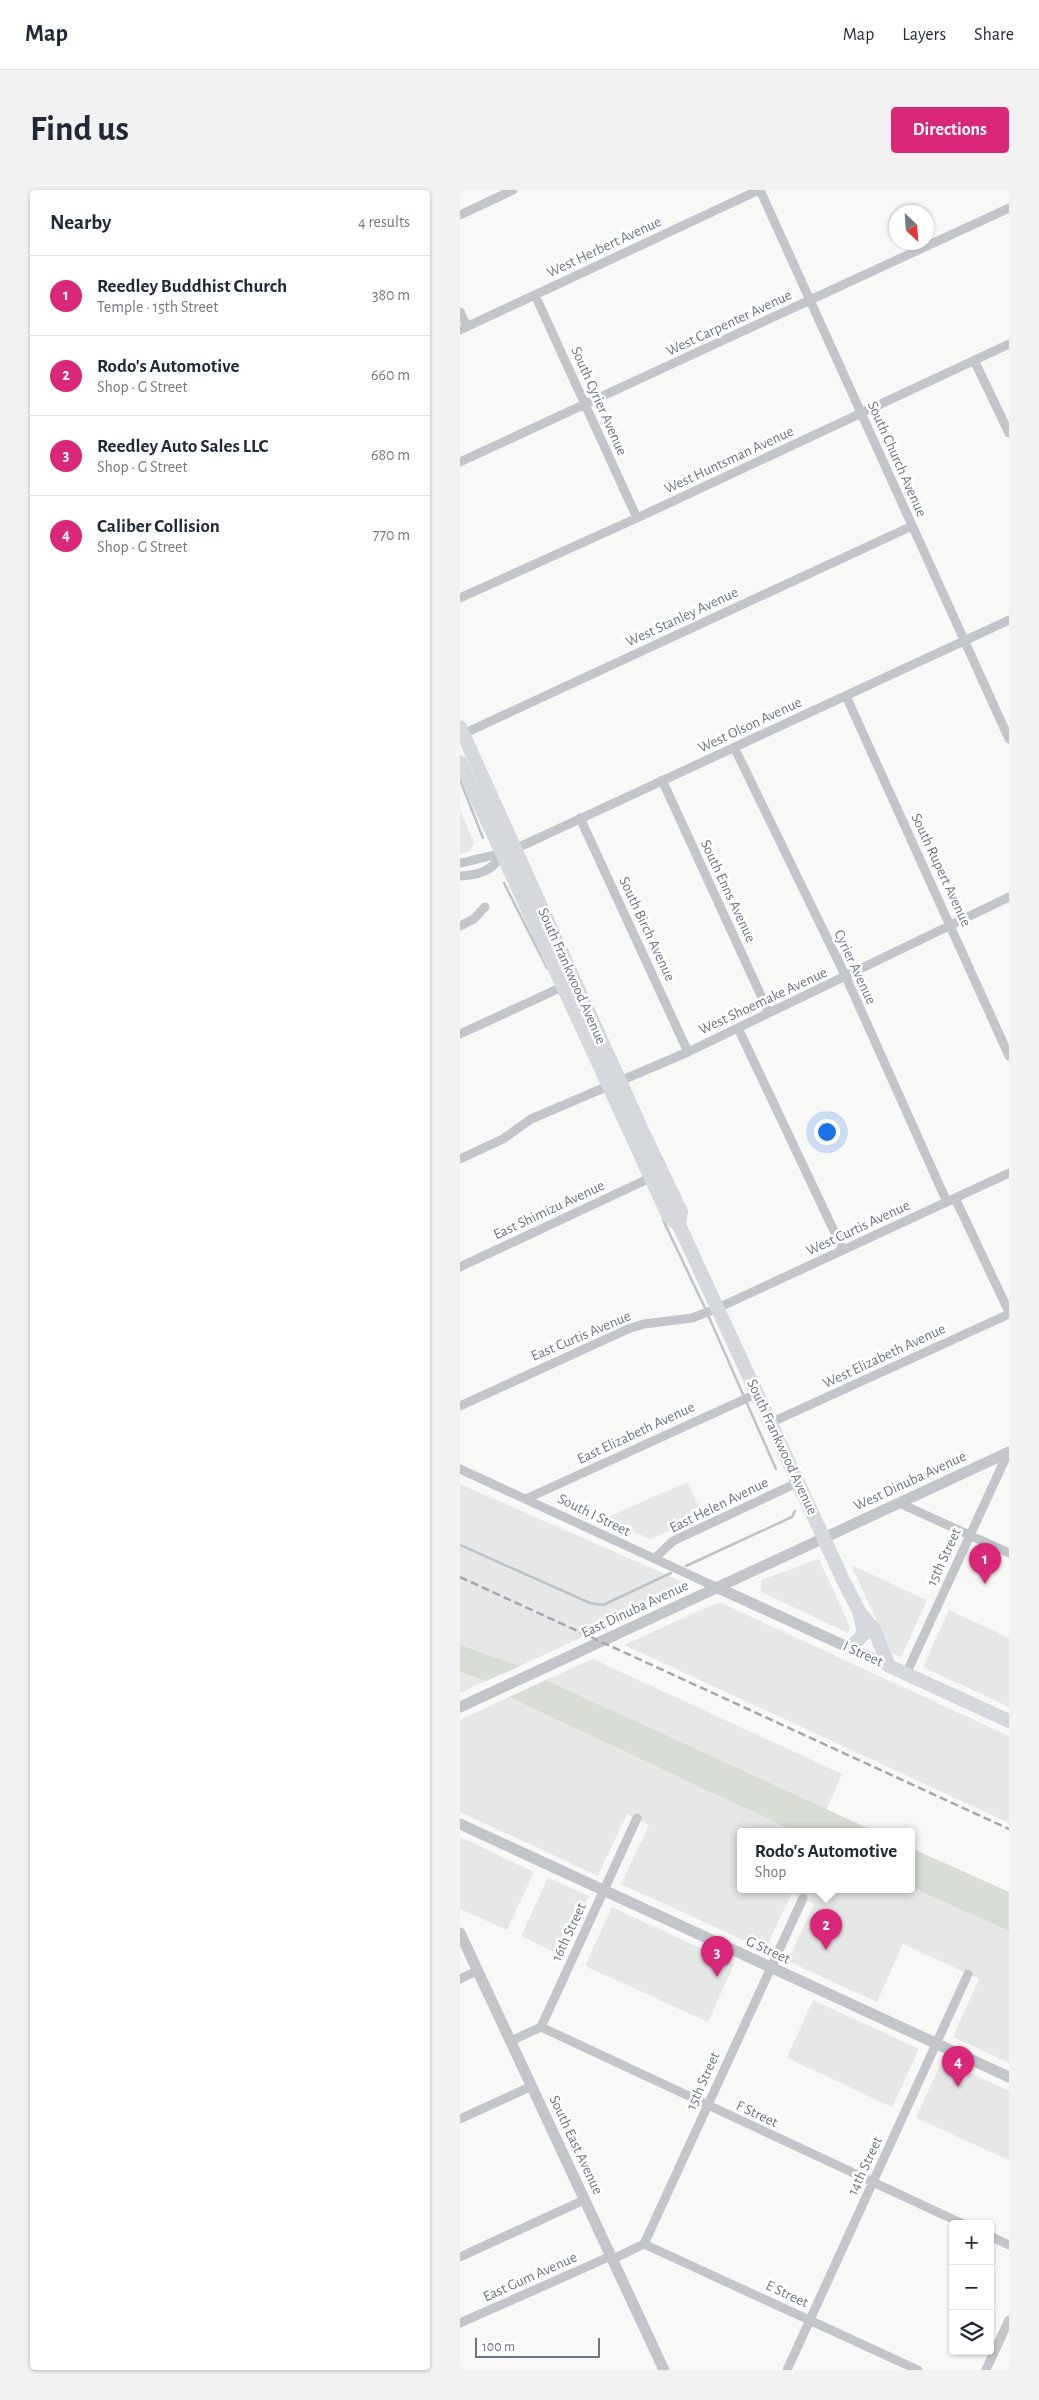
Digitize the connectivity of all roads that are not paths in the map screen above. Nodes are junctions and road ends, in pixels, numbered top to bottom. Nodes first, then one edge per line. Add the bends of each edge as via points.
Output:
1 (512, 190) edge
2 (760, 190) edge
3 (743, 193) edge
4 (1009, 208) edge
5 (460, 215) edge
6 (535, 295) junction
7 (811, 300) junction
8 (460, 312) edge
9 (463, 328) edge
10 (1009, 344) edge
11 (974, 360) junction
12 (585, 405) junction
13 (862, 414) junction
14 (1009, 433) edge
15 (460, 462) edge
16 (637, 518) junction
17 (912, 526) junction
18 (460, 598) edge
19 (1009, 620) edge
20 (965, 641) junction
21 (846, 696) junction
22 (462, 730) edge
23 (1009, 739) edge
24 (734, 747) junction
25 (460, 762) edge
26 (662, 780) junction
27 (580, 818) junction
28 (515, 848) junction
29 (502, 855) junction
30 (460, 863) edge
31 (460, 876) edge
32 (1009, 897) edge
33 (485, 907) dead end
34 (951, 924) junction
35 (460, 926) edge
36 (846, 977) junction
37 (562, 987) junction
38 (769, 1013) junction
39 (738, 1028) junction
40 (460, 1034) edge
41 (688, 1052) junction
42 (1009, 1056) edge
43 (613, 1083) junction
44 (460, 1159) edge
45 (1009, 1173) edge
46 (650, 1178) junction
47 (951, 1200) junction
48 (679, 1225) junction
49 (843, 1250) junction
50 (460, 1267) edge
51 (718, 1308) junction
52 (1009, 1313) edge
53 (756, 1394) junction
54 (460, 1406) edge
55 (770, 1423) junction
56 (1008, 1452) edge
57 (460, 1469) edge
58 (799, 1482) junction
59 (528, 1498) junction
60 (899, 1502) junction
61 (969, 1535) junction
62 (824, 1538) junction
63 (1009, 1553) edge
64 (654, 1559) junction
65 (716, 1587) junction
66 (860, 1613) junction
67 (850, 1648) junction
68 (889, 1666) junction
69 (906, 1674) junction
70 (460, 1707) edge
71 (1009, 1722) edge
72 (637, 1818) dead end
73 (460, 1824) edge
74 (604, 1890) junction
75 (803, 1898) dead end
76 (460, 1934) edge
77 (771, 1967) junction
78 (477, 1971) junction
79 (968, 1974) dead end
80 (460, 1979) edge
81 (541, 2027) junction
82 (511, 2041) junction
83 (937, 2044) junction
84 (1009, 2078) edge
85 (532, 2086) junction
86 (707, 2106) junction
87 (460, 2120) edge
88 (873, 2182) junction
89 (584, 2200) junction
90 (954, 2220) edge
91 (994, 2238) edge
92 (644, 2244) junction
93 (1009, 2245) edge
94 (460, 2257) edge
95 (612, 2258) junction
96 (810, 2320) junction
97 (1009, 2320) edge
98 (460, 2322) edge
99 (664, 2370) edge
100 (787, 2370) edge
101 (918, 2370) edge
102 (986, 2370) edge

1 - 5 street
2 - 3 street, West Herbert Avenue
2 - 7 street, South Church Avenue
3 - 6 street, West Herbert Avenue
4 - 7 street, West Carpenter Avenue
6 - 9 street, West Herbert Avenue
6 - 12 street, South Cyrier Avenue
7 - 12 street, West Carpenter Avenue
7 - 13 street, South Church Avenue
8 - 9 street
10 - 11 street, West Huntsman Avenue
11 - 13 street, West Huntsman Avenue
11 - 14 street
12 - 15 street, West Carpenter Avenue
12 - 16 street, South Cyrier Avenue
13 - 16 street, West Huntsman Avenue
13 - 17 street, South Church Avenue
16 - 18 street, West Huntsman Avenue
17 - 20 street, South Church Avenue
17 - 22 street, West Stanley Avenue
19 - 20 street, West Olson Avenue
20 - 21 street, West Olson Avenue
20 - 23 street, South Church Avenue
21 - 24 street, West Olson Avenue
21 - 34 street, South Rupert Avenue
22 - 28 main road, South Frankwood Avenue
24 - 26 street, West Olson Avenue
24 - 36 street, Cyrier Avenue
25 - 29 main road, South Frankwood Avenue
26 - 27 street, West Olson Avenue
26 - 38 street, South Enns Avenue
27 - 28 street, West Olson Avenue
27 - 41 street, South Birch Avenue
28 - 29 street, West Olson Avenue
28 - 43 main road, South Frankwood Avenue
29 - 30 street via 491,854
29 - 31 street via 495,867
29 - 37 main road, South Frankwood Avenue
32 - 34 street, West Shoemake Avenue
33 - 35 street via 474,919
34 - 36 street, West Shoemake Avenue
34 - 42 street, South Rupert Avenue
36 - 38 street, West Shoemake Avenue
36 - 47 street, Cyrier Avenue
37 - 40 street
37 - 43 main road, South Frankwood Avenue
38 - 39 street, West Shoemake Avenue
39 - 41 street, West Shoemake Avenue
39 - 49 street
41 - 43 street, West Shoemake Avenue
43 - 44 street, West Shoemake Avenue via 532,1119 502,1139
43 - 46 main road, South Frankwood Avenue
43 - 48 main road, South Frankwood Avenue via 681,1212
45 - 47 street, West Curtis Avenue
46 - 48 main road, South Frankwood Avenue via 669,1217
46 - 50 street, East Shimizu Avenue
47 - 49 street, West Curtis Avenue
47 - 52 street, Cyrier Avenue
48 - 51 main road, South Frankwood Avenue
49 - 51 street, West Curtis Avenue
51 - 53 main road, South Frankwood Avenue
51 - 54 street, East Curtis Avenue via 692,1318 628,1329
52 - 55 street, West Elizabeth Avenue
53 - 55 main road, South Frankwood Avenue
53 - 59 street, East Elizabeth Avenue
55 - 58 main road, South Frankwood Avenue
56 - 60 street, West Dinuba Avenue
56 - 61 street, 15th Street
57 - 59 street, South I Street
58 - 62 main road, South Frankwood Avenue
58 - 64 street, East Helen Avenue via 673,1541
59 - 64 street, South I Street
60 - 61 street
60 - 62 street, West Dinuba Avenue
61 - 63 street
61 - 69 street, 15th Street
62 - 65 street, East Dinuba Avenue
62 - 66 main road, South Frankwood Avenue
64 - 65 street, South I Street
65 - 67 street, I Street
65 - 70 street, East Dinuba Avenue
66 - 67 main road via 864,1634
66 - 68 main road, South Frankwood Avenue via 874,1629
67 - 68 street, I Street
68 - 69 main road, I Street
69 - 71 main road, I Street
72 - 74 street, 16th Street
73 - 74 street, G Street
74 - 77 street, G Street
74 - 81 street, 16th Street
75 - 77 street, 15th Street
76 - 78 street, South East Avenue
77 - 83 street, G Street
77 - 86 street, 15th Street
78 - 80 street
78 - 82 street, South East Avenue
79 - 83 street, 14th Street
81 - 82 street
81 - 86 street, F Street
82 - 85 street, South East Avenue
83 - 84 street, G Street
83 - 88 street, 14th Street
85 - 87 street
85 - 89 street, South East Avenue
86 - 88 street, F Street
86 - 92 street, 15th Street
88 - 90 street, F Street
88 - 96 street, 14th Street
89 - 94 street
89 - 95 street, South East Avenue
91 - 93 street
92 - 95 street
92 - 96 street, E Street
95 - 98 street, East Gum Avenue
95 - 99 street, South East Avenue
96 - 100 street, 14th Street
96 - 101 street, E Street
97 - 102 street

